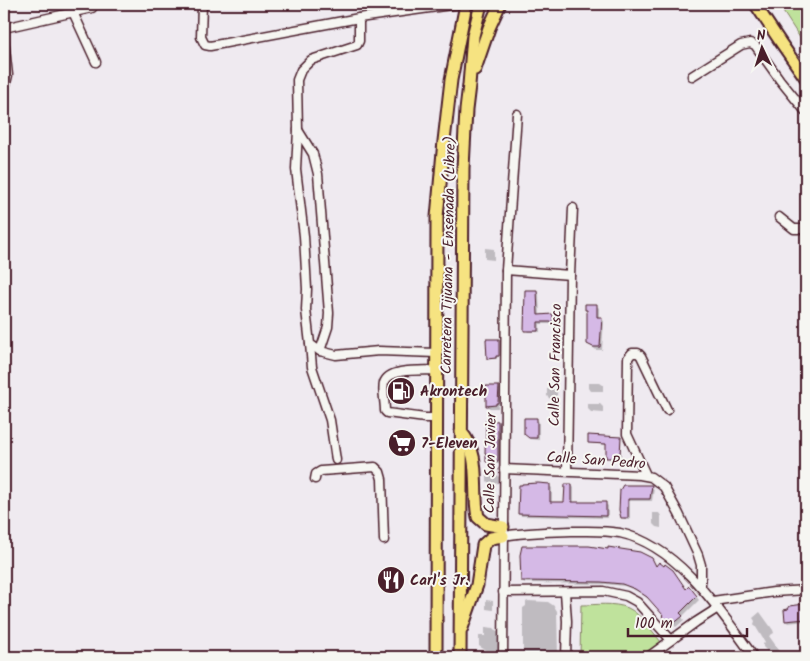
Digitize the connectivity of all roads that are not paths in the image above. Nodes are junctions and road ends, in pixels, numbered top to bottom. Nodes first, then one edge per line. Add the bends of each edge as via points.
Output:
1 (202, 4) edge
2 (458, 4) edge
3 (466, 4) edge
4 (481, 4) edge
5 (500, 4) edge
6 (755, 4) edge
7 (92, 8) dead end
8 (73, 12) junction
9 (359, 18) junction
10 (4, 28) edge
11 (4, 40) edge
12 (96, 62) dead end
13 (692, 76) dead end
14 (806, 79) edge
15 (469, 85) junction
16 (4, 92) edge
17 (806, 112) edge
18 (517, 114) dead end
19 (298, 130) junction
20 (573, 208) dead end
21 (779, 217) dead end
22 (806, 229) edge
23 (506, 270) junction
24 (570, 275) junction
25 (310, 344) junction
26 (320, 352) junction
27 (436, 353) junction
28 (436, 370) junction
29 (667, 410) dead end
30 (436, 418) junction
31 (461, 432) junction
32 (336, 460) dead end
33 (504, 469) junction
34 (568, 471) junction
35 (646, 475) junction
36 (315, 479) dead end
37 (503, 531) junction
38 (384, 540) dead end
39 (701, 587) junction
40 (806, 590) edge
41 (503, 592) junction
42 (565, 592) junction
43 (716, 604) junction
44 (460, 634) junction
45 (671, 640) junction
46 (436, 657) edge
47 (460, 657) edge
48 (503, 657) edge
49 (566, 657) edge
50 (648, 657) edge
51 (752, 657) edge

1 - 9 street via 201,37 205,45 210,46
2 - 9 street
3 - 27 highway, Carretera Tijuana - Ensenada (Libre) via 451,80 440,181
4 - 15 highway, Carretera Tijuana - Ensenada (Libre) via 472,36
5 - 15 highway
6 - 14 main road
7 - 8 street
8 - 10 street
8 - 12 street
9 - 19 street via 357,45 311,60 301,70 297,80
11 - 16 street via 8,75
13 - 17 street via 741,45 755,44
15 - 31 highway, Carretera Tijuana - Ensenada (Libre) via 463,168
18 - 23 street, Calle San Javier
19 - 25 street via 296,169 306,262
19 - 26 street via 313,154 318,174 329,313
20 - 24 street, Calle San Francisco
21 - 22 street via 794,229
23 - 24 street
23 - 33 street, Calle San Javier
24 - 34 street, Calle San Francisco
25 - 26 street
25 - 32 street via 312,367 330,420
26 - 27 street via 336,355 379,351
27 - 28 highway, Carretera Tijuana - Ensenada (Libre)
28 - 30 highway, Carretera Tijuana - Ensenada (Libre)
28 - 30 street via 394,373 384,384 387,413
29 - 35 street via 641,356 632,353 628,358 627,434
30 - 46 highway, Carretera Tijuana - Ensenada (Libre)
31 - 37 highway via 471,447 478,517
31 - 44 highway, Carretera Tijuana - Ensenada (Libre)
33 - 34 street, Calle San Pedro
33 - 37 street, Calle San Javier
34 - 35 street, Calle San Pedro
35 - 39 street, Calle San Pedro via 661,484 679,514 701,565
36 - 38 street via 320,471 375,467 382,479
37 - 39 street via 621,533 655,548
37 - 41 street, Calle San Javier
37 - 44 highway via 483,545 474,599
39 - 43 street
40 - 43 street via 774,592
41 - 42 street
41 - 48 street, Calle San Javier
42 - 45 street via 603,591 626,596 637,602
42 - 49 street
43 - 45 street
43 - 51 street
44 - 47 highway, Carretera Tijuana - Ensenada (Libre)
45 - 50 street

